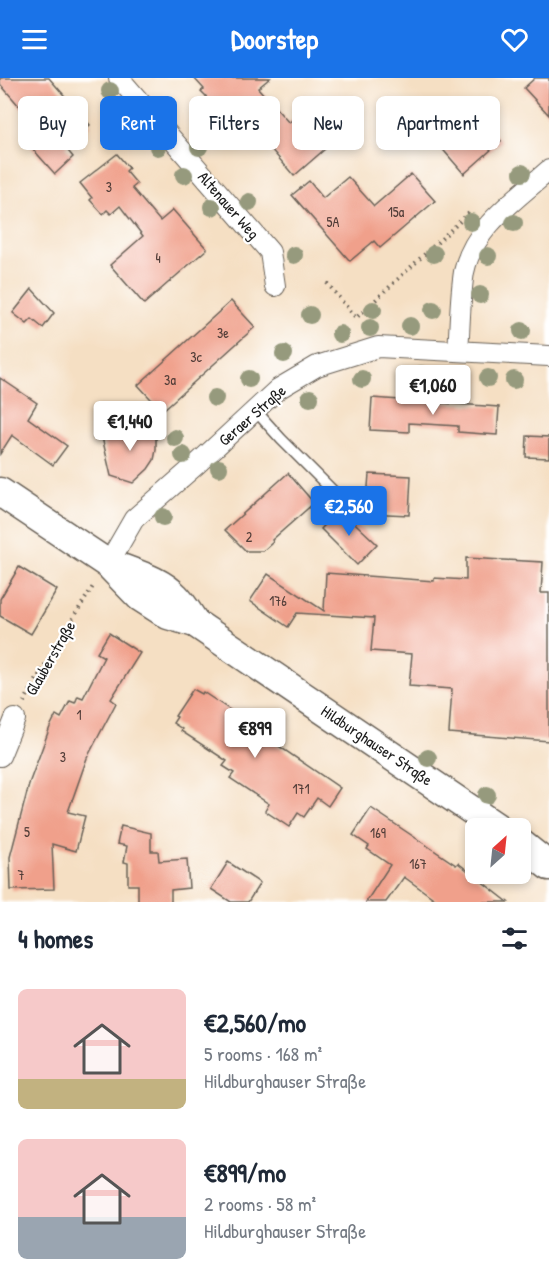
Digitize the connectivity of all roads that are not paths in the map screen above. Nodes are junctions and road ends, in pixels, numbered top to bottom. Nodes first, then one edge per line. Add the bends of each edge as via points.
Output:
1 (119, 78) edge
2 (549, 170) edge
3 (275, 286) dead end
4 (458, 351) junction
5 (549, 356) edge
6 (255, 410) junction
7 (0, 492) edge
8 (343, 501) dead end
9 (108, 564) junction
10 (15, 719) road end
11 (0, 756) edge
12 (483, 818) edge
13 (531, 852) edge
14 (549, 866) edge

1 - 3 street, Altenauer Weg via 270,252
2 - 4 street via 488,225 472,249 464,271
4 - 5 street, Geraer Straße
4 - 6 street, Geraer Straße via 378,347 317,366 278,389
6 - 8 lane
6 - 9 street, Geraer Straße via 134,519
7 - 9 main road, Hildburghauser Straße
9 - 12 main road, Hildburghauser Straße via 140,597 168,615 195,623
10 - 11 street
13 - 14 main road

